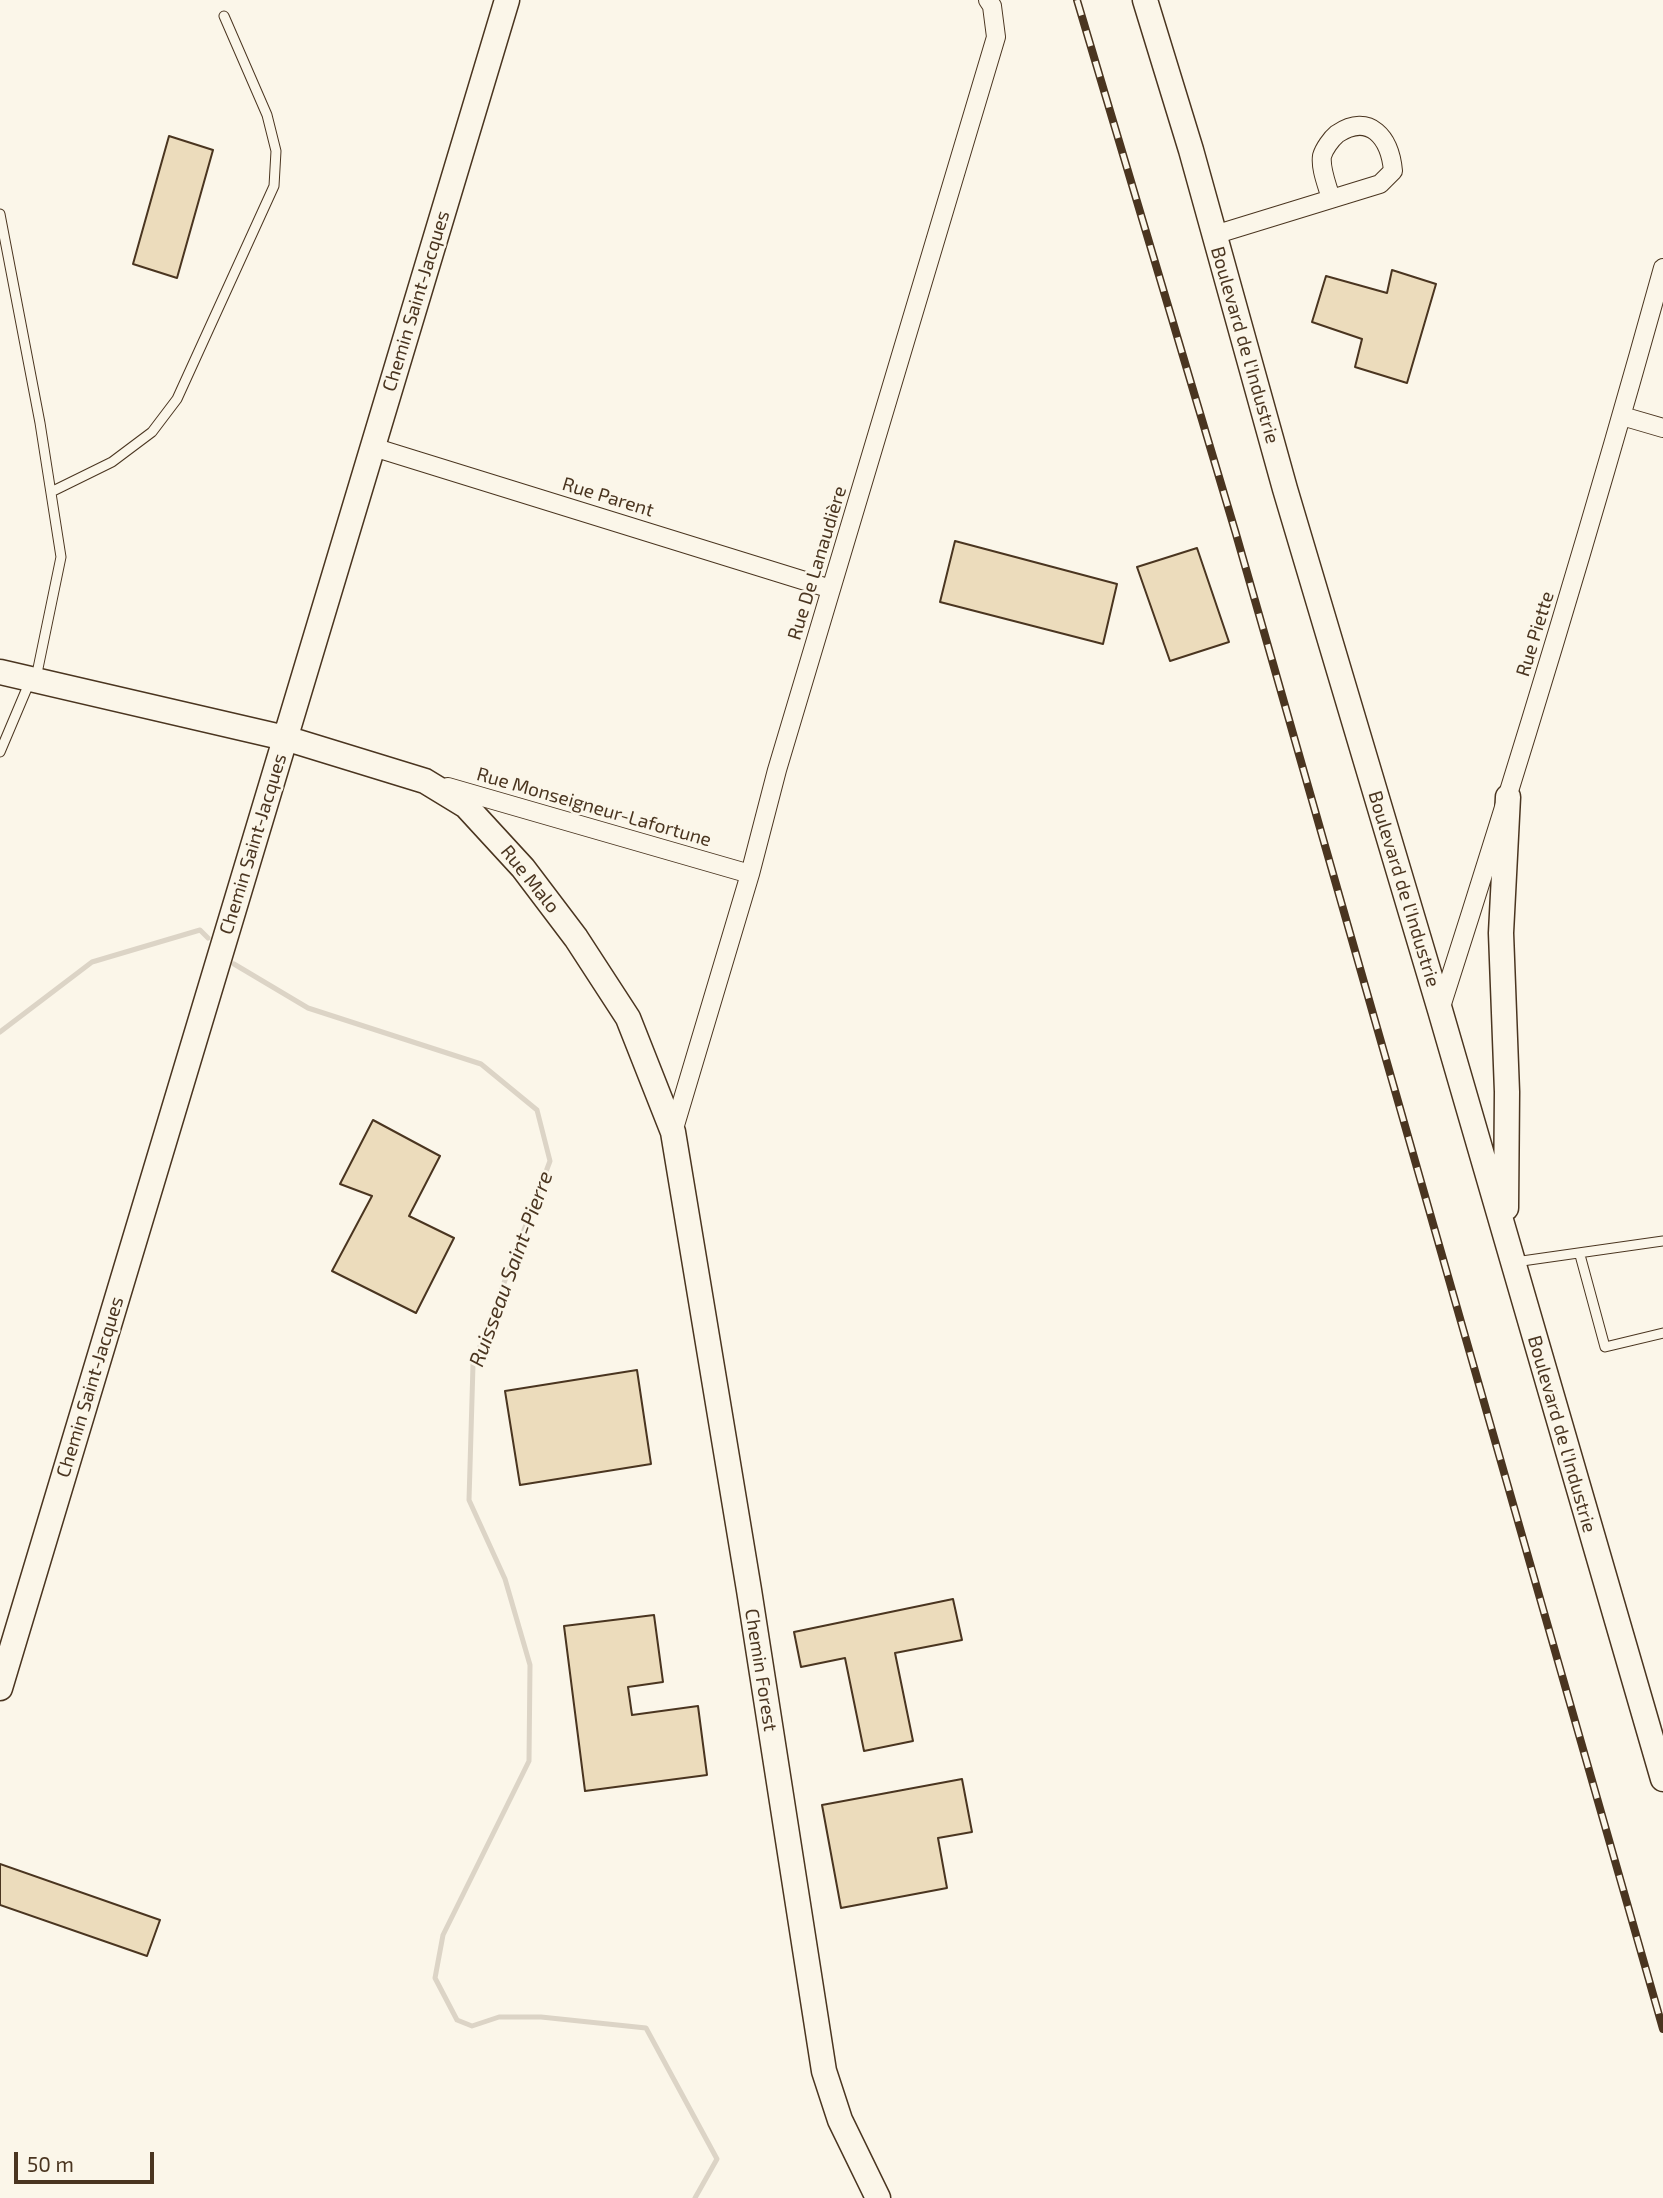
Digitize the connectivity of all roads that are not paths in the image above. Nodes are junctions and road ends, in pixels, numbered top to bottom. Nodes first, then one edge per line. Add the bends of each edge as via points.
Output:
1 (507, 0) edge
2 (1145, 0) edge
3 (1159, 0) edge
4 (990, 3) edge
5 (224, 16) dead end
6 (1191, 150) junction
7 (1331, 199) junction
8 (0, 214) edge
9 (1214, 235) junction
10 (1663, 268) edge
11 (1622, 416) junction
12 (1663, 428) edge
13 (373, 447) junction
14 (51, 492) junction
15 (831, 589) junction
16 (0, 672) edge
17 (33, 680) junction
18 (285, 738) junction
19 (0, 752) edge
20 (425, 781) junction
21 (1508, 797) junction
22 (750, 874) junction
23 (1440, 1010) junction
24 (673, 1132) junction
25 (1506, 1237) junction
26 (1663, 1241) edge
27 (1580, 1255) junction
28 (1513, 1262) junction
29 (1663, 1333) edge
30 (0, 1688) edge
31 (1663, 1779) edge
32 (878, 2198) edge

1 - 13 street, Chemin Saint-Jacques
2 - 6 street, Boulevard de l'Industrie
3 - 6 street
4 - 15 street, Rue De Lanaudière via 996,37 991,56
5 - 14 lane via 267,115 276,151 274,186 177,399 152,432 112,462
6 - 9 street, Boulevard de l'Industrie
7 - 7 street via 1380,184 1393,171 1383,137 1367,126 1348,127 1331,138 1322,157
7 - 9 street
8 - 14 lane
9 - 23 street, Boulevard de l'Industrie
10 - 11 street, Rue Piette
11 - 12 street
11 - 21 street, Rue Piette
13 - 15 street, Rue Parent
13 - 18 street, Chemin Saint-Jacques
14 - 17 lane via 61,557
15 - 22 street, Rue De Lanaudière
16 - 17 street, Rue Malo
17 - 18 street, Rue Malo
17 - 19 lane
18 - 20 street, Rue Malo
18 - 30 street, Chemin Saint-Jacques
20 - 22 street, Rue Monseigneur-Lafortune
20 - 24 street, Rue Malo via 466,806 523,868 576,938 628,1018
21 - 23 street, Rue Piette
21 - 25 street via 1502,933
22 - 24 street, Rue De Lanaudière
23 - 25 street, Boulevard de l'Industrie
24 - 32 street, Chemin Forest via 823,2062 840,2120
25 - 28 street, Boulevard de l'Industrie
26 - 27 lane
27 - 28 lane
27 - 29 lane via 1605,1347
28 - 31 street, Boulevard de l'Industrie

